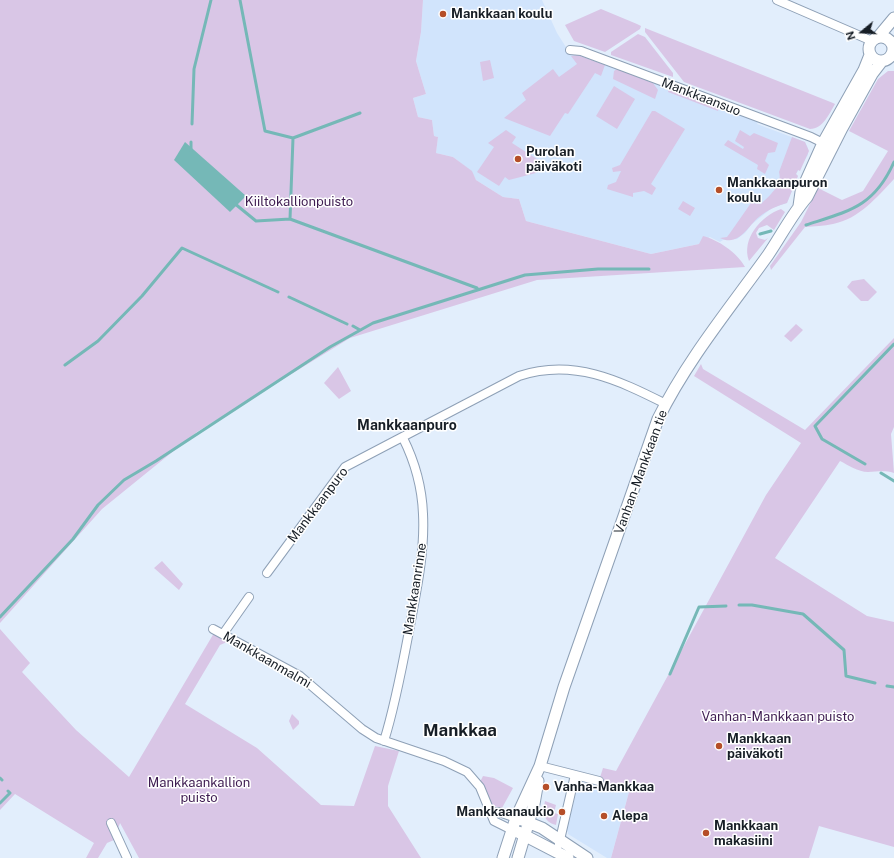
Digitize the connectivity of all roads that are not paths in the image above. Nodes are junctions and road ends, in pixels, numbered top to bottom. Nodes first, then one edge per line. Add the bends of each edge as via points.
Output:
1 (777, 0) edge
2 (894, 18) edge
3 (875, 39) junction
4 (893, 48) edge
5 (570, 50) dead end
6 (870, 55) junction
7 (882, 61) junction
8 (827, 145) junction
9 (666, 404) junction
10 (403, 438) junction
11 (267, 573) dead end
12 (249, 597) dead end
13 (214, 629) dead end
14 (223, 634) junction
15 (384, 741) junction
16 (540, 766) junction
17 (575, 775) junction
18 (599, 781) dead end
19 (489, 812) junction
20 (516, 818) junction
21 (111, 823) dead end
22 (528, 823) junction
23 (512, 830) junction
24 (524, 835) junction
25 (559, 846) junction
26 (127, 858) edge
27 (503, 858) edge
28 (518, 858) edge
29 (568, 858) edge
30 (587, 858) edge

1 - 3 street
2 - 3 main road
3 - 4 main road via 885,37
3 - 6 main road via 869,49
4 - 7 main road via 887,60
5 - 8 street, Mankkaansuo via 581,51
6 - 7 main road via 875,60
6 - 8 main road, Vanhan-Mankkaan tie
7 - 8 main road, Vanhan-Mankkaan tie
8 - 9 main road, Vanhan-Mankkaan tie via 807,197 714,328
9 - 10 street, Mankkaanpuro via 614,379 575,369 543,370 519,376 415,429
9 - 16 main road, Vanhan-Mankkaan tie via 652,435 595,598
10 - 11 street, Mankkaanpuro via 345,467
10 - 15 street, Mankkaanrinne via 410,452 420,494 423,530 420,566 402,669
12 - 14 street
13 - 14 street, Mankkaanmalmi
14 - 15 street, Mankkaanmalmi via 300,676 362,729
15 - 19 street, Mankkaanmalmi via 449,763 467,772 480,787
16 - 17 street
16 - 20 main road, Vanhan-Mankkaan tie
16 - 22 main road, Vanhan-Mankkaan tie
17 - 18 street
17 - 25 street
19 - 20 street via 499,812
19 - 23 street, Mankkaanmalmi via 494,821
20 - 22 main road
20 - 23 main road, Vanhan-Mankkaan tie
21 - 26 street
22 - 24 main road, Vanhan-Mankkaan tie
22 - 25 main road via 542,828
23 - 24 main road
23 - 27 main road, Vanhan-Mankkaan tie
24 - 25 main road
24 - 28 main road, Vanhan-Mankkaan tie
25 - 29 main road
25 - 30 main road

